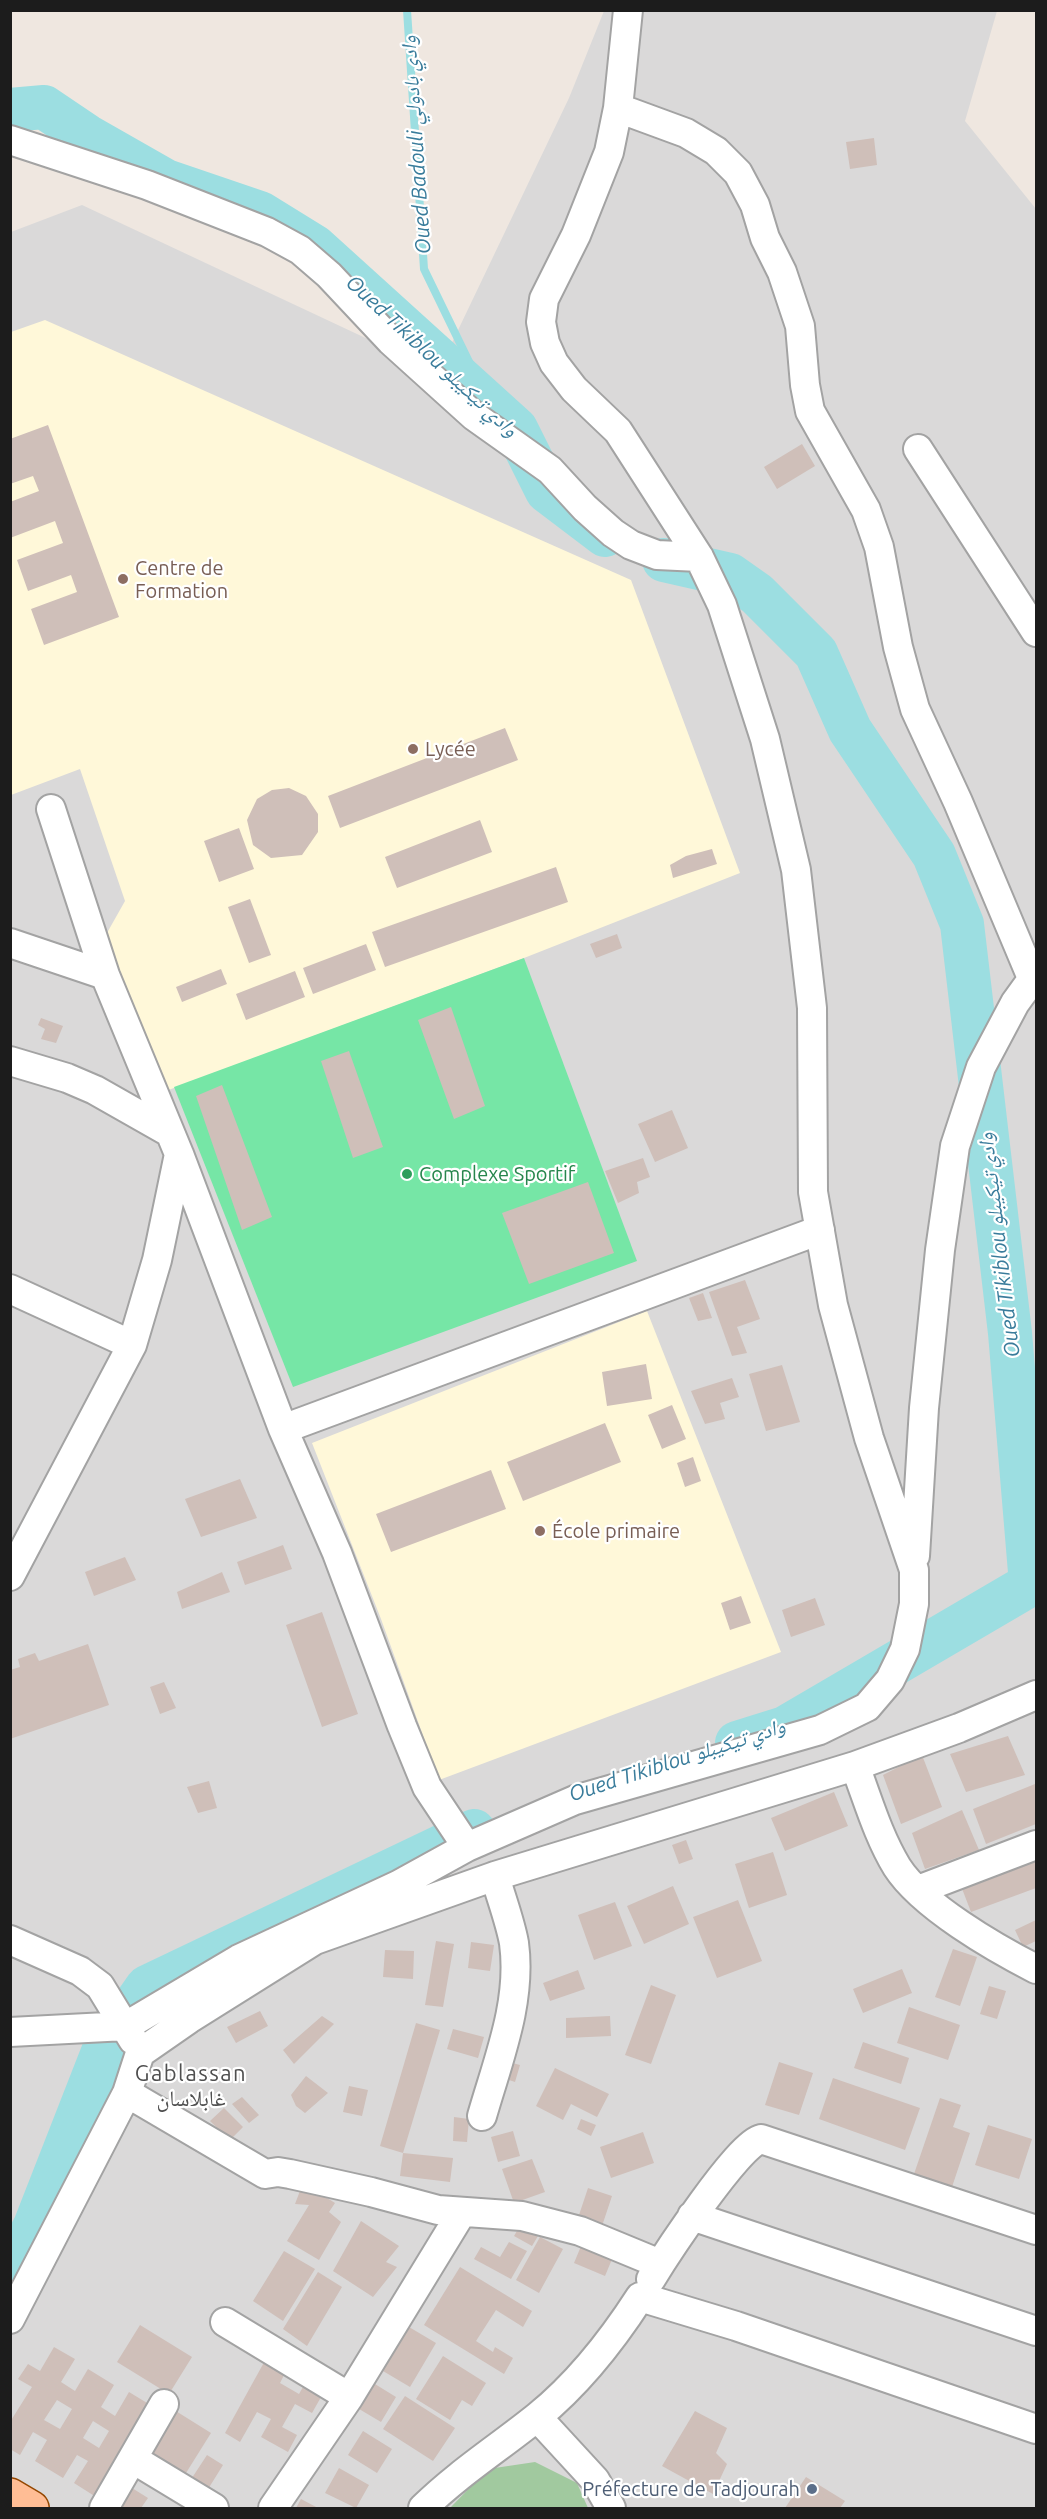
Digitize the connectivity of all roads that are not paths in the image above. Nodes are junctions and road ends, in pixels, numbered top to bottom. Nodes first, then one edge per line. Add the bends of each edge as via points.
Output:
1 (628, 10) edge
2 (618, 108) junction
3 (10, 140) edge
4 (918, 449) dead end
5 (699, 557) junction
6 (1036, 632) edge
7 (51, 809) dead end
8 (10, 943) edge
9 (105, 975) junction
10 (1034, 976) edge
11 (10, 1061) edge
12 (174, 1143) junction
13 (820, 1230) junction
14 (10, 1288) edge
15 (132, 1345) junction
16 (283, 1429) junction
17 (914, 1570) junction
18 (10, 1576) edge
19 (1036, 1695) edge
20 (855, 1766) junction
21 (1036, 1845) edge
22 (467, 1847) junction
23 (495, 1876) junction
24 (918, 1890) junction
25 (10, 1940) edge
26 (1036, 1969) edge
27 (126, 2026) junction
28 (10, 2032) edge
29 (140, 2053) junction
30 (127, 2093) junction
31 (482, 2116) dead end
32 (462, 2212) junction
33 (692, 2216) junction
34 (1036, 2230) edge
35 (660, 2264) junction
36 (640, 2297) junction
37 (10, 2319) edge
38 (225, 2322) dead end
39 (1036, 2331) edge
40 (349, 2397) junction
41 (164, 2404) dead end
42 (537, 2417) junction
43 (1036, 2429) edge
44 (133, 2459) junction
45 (10, 2495) edge
46 (32, 2508) edge
47 (104, 2508) edge
48 (214, 2508) edge
49 (273, 2508) edge
50 (423, 2508) edge
51 (611, 2508) edge

1 - 2 street
2 - 5 street via 609,152 576,235 544,299 541,322 554,363 574,389 618,431
2 - 10 street via 686,133 716,151 738,174 755,205 797,313 810,411 866,510 879,547 898,647 915,709
3 - 5 street via 147,185 267,232 300,250 474,417 550,470 613,533 657,555
4 - 6 street
5 - 13 street via 722,605 765,739 796,870 812,1008 813,1192
7 - 9 street
8 - 9 street
9 - 12 street
10 - 17 street via 981,1067 955,1146 925,1396
11 - 12 street via 95,1090
12 - 15 street via 156,1260
12 - 16 street
13 - 16 street
13 - 17 street via 833,1305 869,1438
14 - 15 street
15 - 18 street
16 - 22 street via 337,1553 427,1787
17 - 22 street via 914,1604 905,1649 890,1680 867,1707 820,1730 575,1800
19 - 20 street
20 - 23 street
20 - 24 street via 886,1848
21 - 24 street
22 - 27 street via 398,1885 239,1959
23 - 29 street via 315,1940
23 - 31 street via 513,1942 516,1975 513,2005
24 - 26 street via 944,1913
25 - 27 street via 80,1971 100,1986
27 - 28 street
27 - 29 street
29 - 30 street
30 - 32 street via 265,2174 290,2174 413,2205
30 - 37 street
32 - 35 street via 522,2216 580,2231
32 - 40 street
33 - 34 street via 743,2152 761,2139
33 - 35 street
33 - 39 street
35 - 36 street
36 - 42 street via 610,2343 572,2386
36 - 43 street via 782,2341
38 - 40 street
40 - 49 street
41 - 44 street
42 - 50 street via 451,2481
42 - 51 street via 595,2480
44 - 47 street
44 - 48 street
45 - 46 main road

